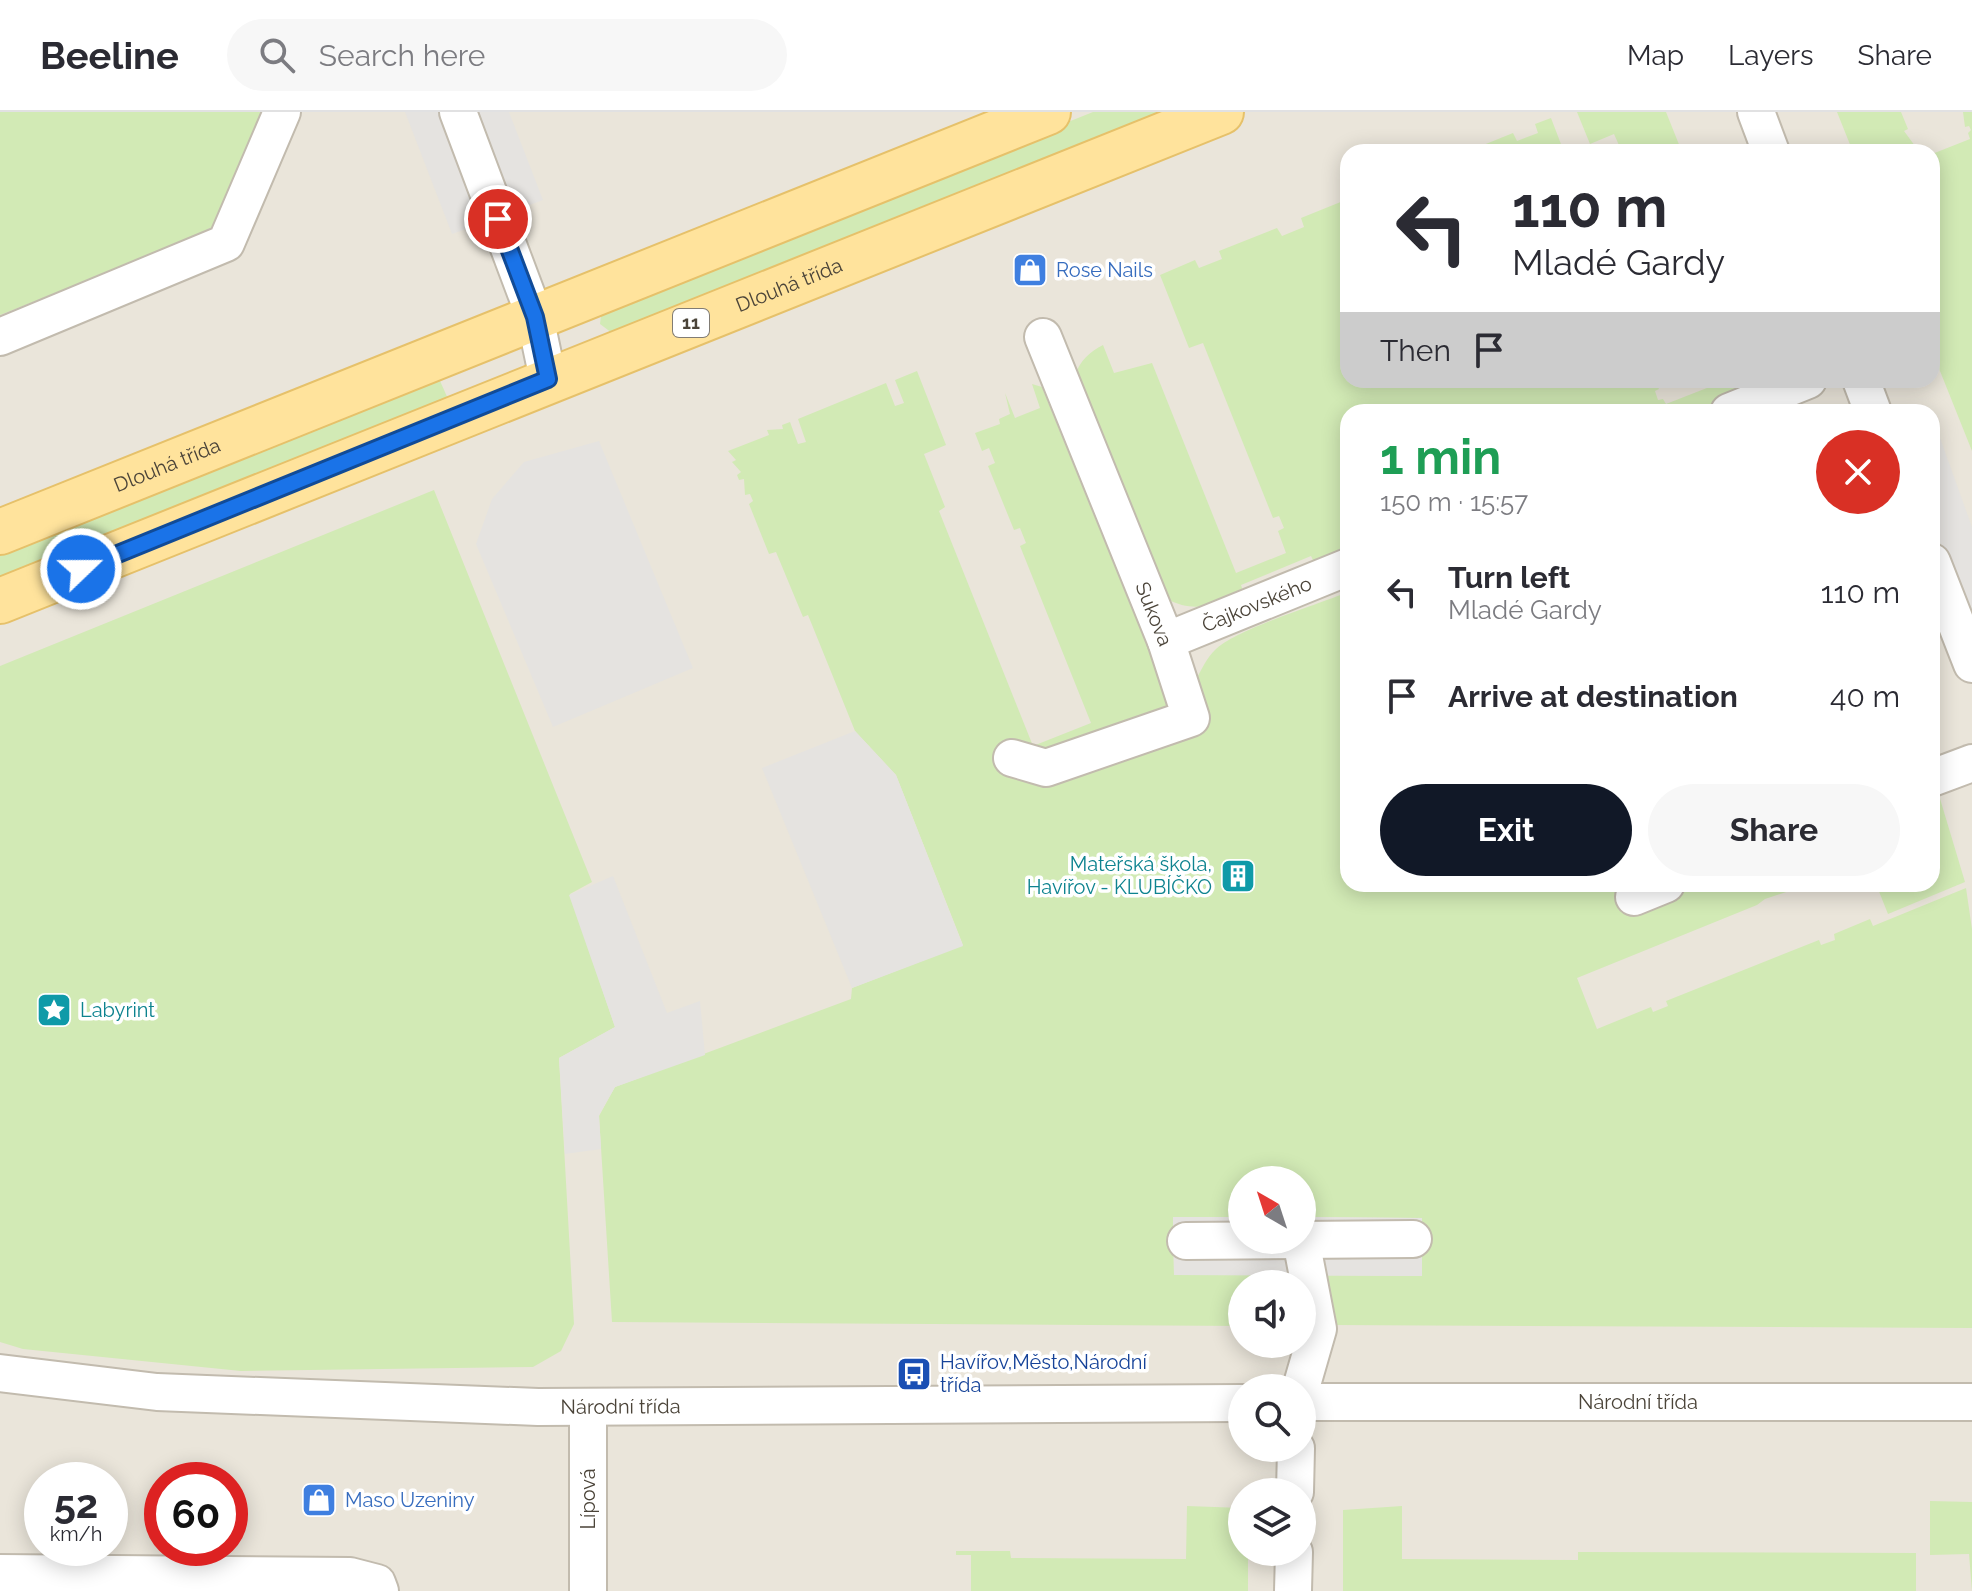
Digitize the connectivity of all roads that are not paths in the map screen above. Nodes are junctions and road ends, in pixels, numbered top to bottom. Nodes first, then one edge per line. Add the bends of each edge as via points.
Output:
1 (282, 112) edge
2 (458, 112) edge
3 (1048, 112) edge
4 (1221, 112) edge
5 (1756, 112) edge
6 (1768, 144) edge
7 (535, 317) junction
8 (0, 337) edge
9 (1043, 337) dead end
10 (548, 379) junction
11 (1788, 388) edge
12 (1749, 404) edge
13 (0, 532) edge
14 (1340, 570) edge
15 (1940, 582) edge
16 (0, 601) edge
17 (1166, 641) junction
18 (1972, 664) edge
19 (1012, 758) dead end
20 (1972, 763) edge
21 (1940, 775) edge
22 (1413, 1239) dead end
23 (1316, 1240) edge
24 (1186, 1241) dead end
25 (1228, 1241) edge
26 (1304, 1254) edge
27 (0, 1373) edge
28 (1305, 1374) edge
29 (1316, 1402) edge
30 (1972, 1402) edge
31 (1228, 1403) edge
32 (588, 1407) junction
33 (1294, 1566) edge
34 (0, 1573) edge
35 (380, 1591) edge
36 (588, 1591) edge
37 (1293, 1591) edge

1 - 8 street via 226,243
2 - 7 street
3 - 7 main road, Dlouhá třída
4 - 10 main road, Dlouhá třída / 11
5 - 6 street
7 - 10 street
7 - 13 main road, Dlouhá třída
9 - 17 street, Sukova
10 - 16 main road, Dlouhá třída / 11
11 - 12 street
14 - 17 street, Čajkovského
15 - 18 street
17 - 19 street, Sukova via 1191,718 1046,768
20 - 21 street
22 - 23 street
24 - 25 street
26 - 28 street via 1318,1329
27 - 32 street, Národní třída via 157,1392
29 - 30 street, Národní třída
31 - 32 street, Národní třída
32 - 36 street, Lípová
33 - 37 street
34 - 35 street via 350,1576 377,1583

